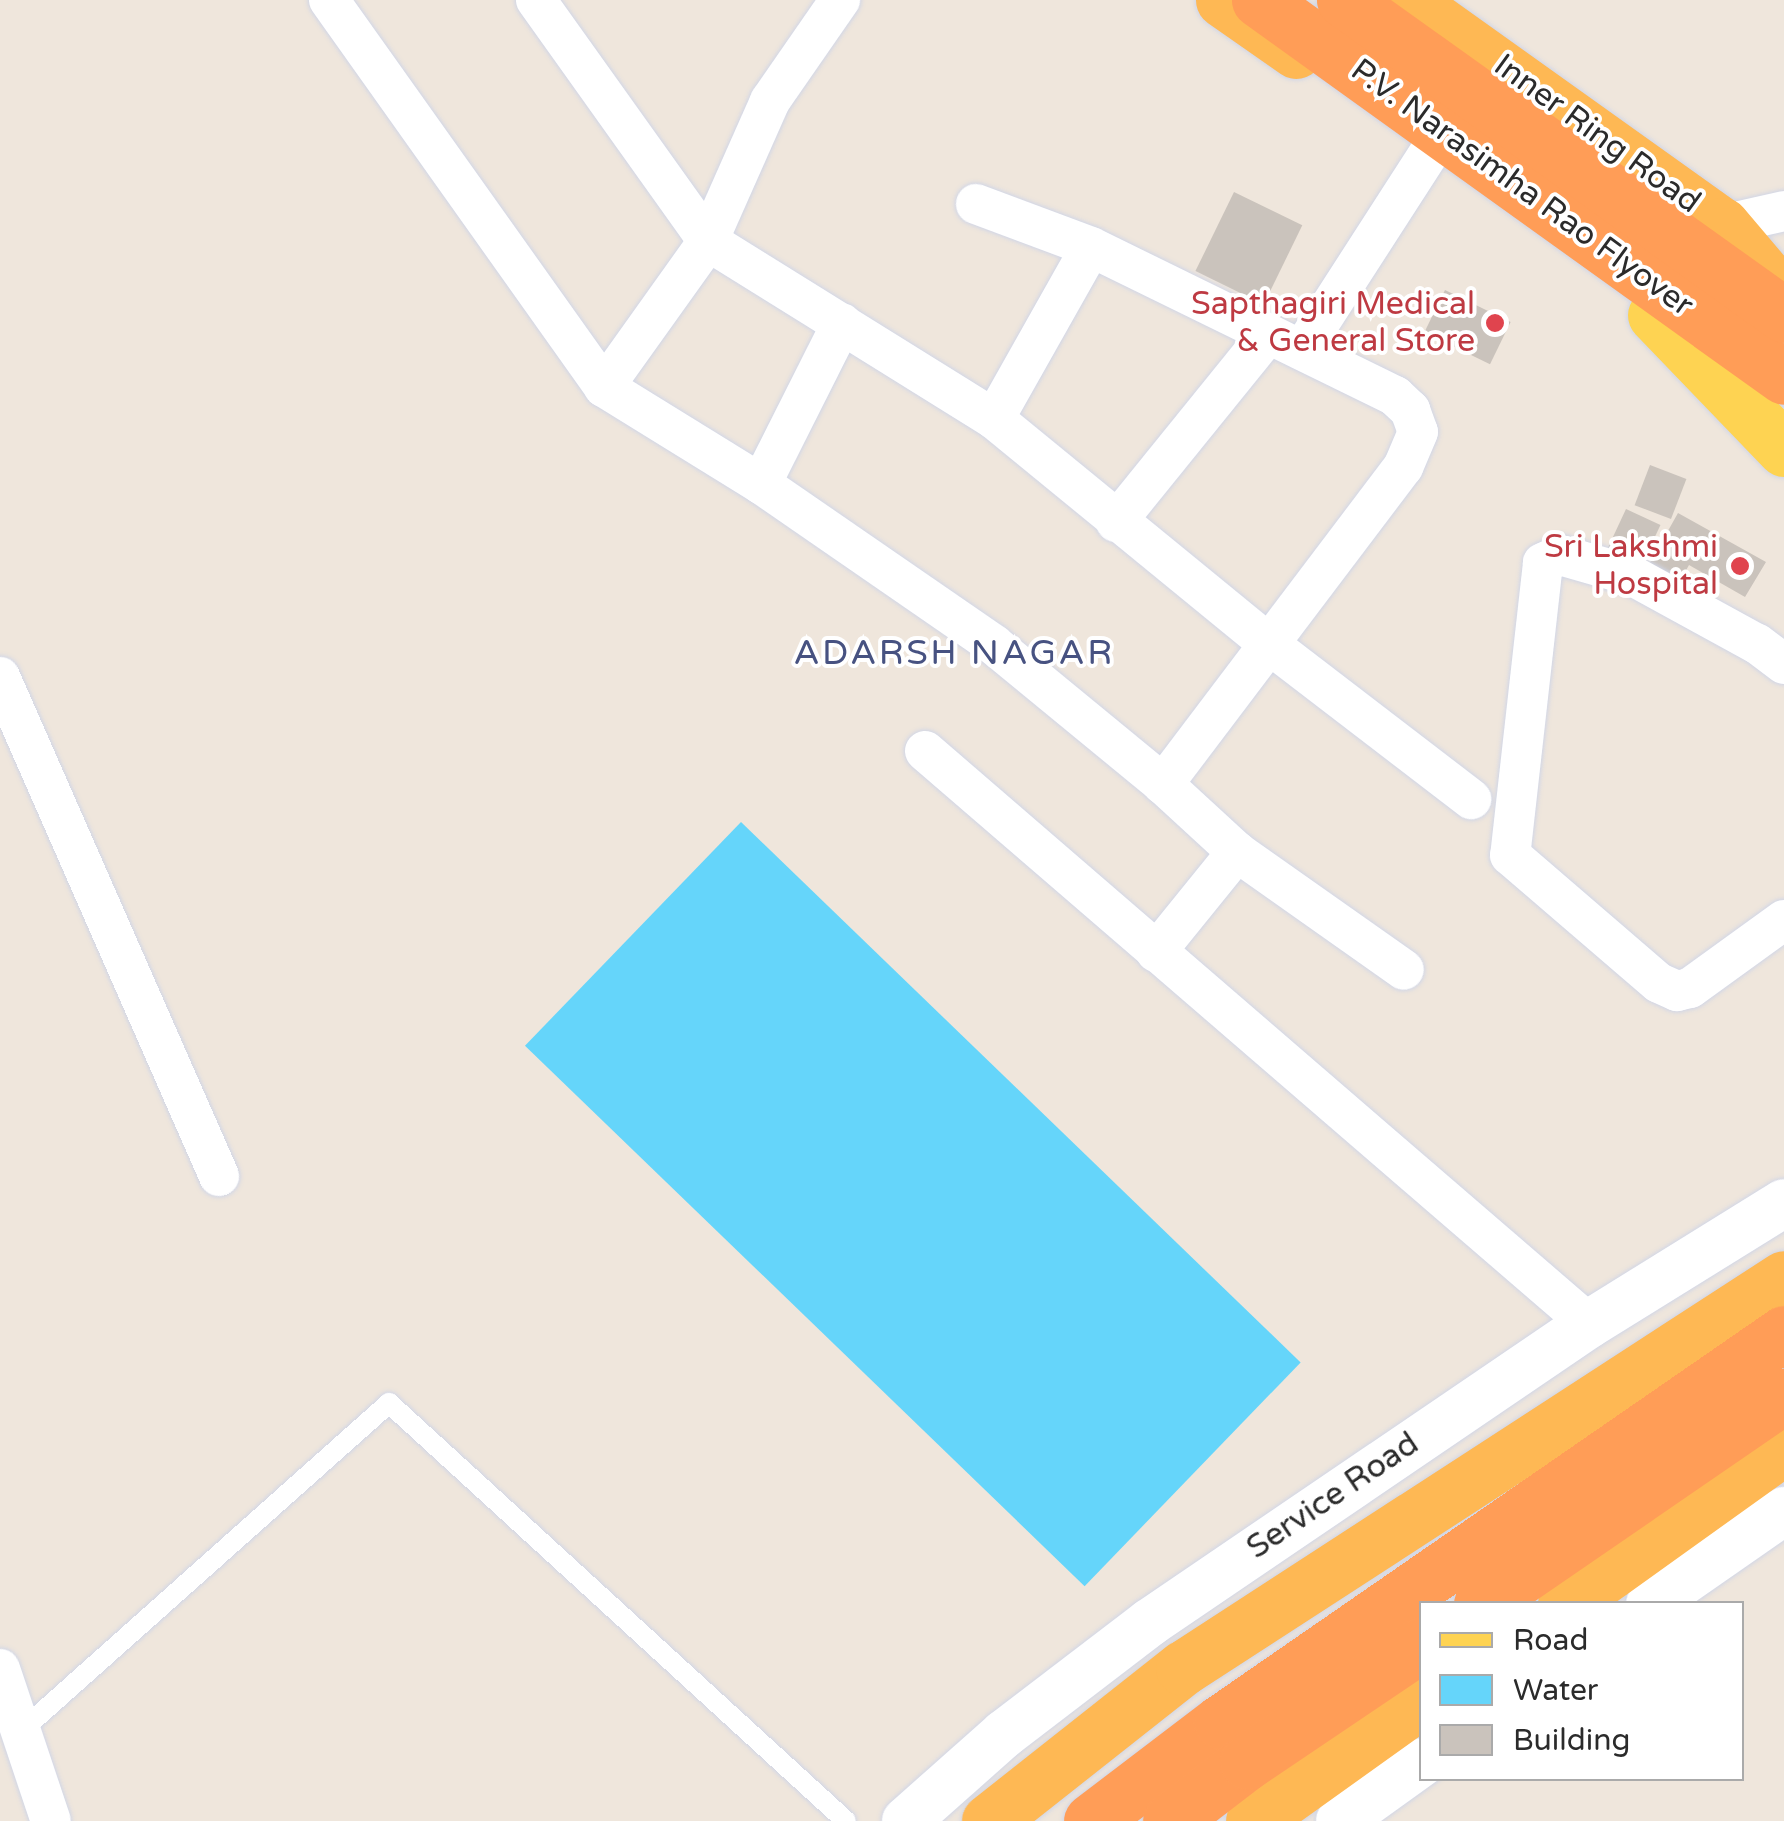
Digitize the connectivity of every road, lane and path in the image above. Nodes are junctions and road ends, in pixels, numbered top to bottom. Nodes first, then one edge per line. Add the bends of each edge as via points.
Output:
1 (330, 0) edge
2 (536, 0) edge
3 (840, 0) edge
4 (1223, 0) edge
5 (1258, 0) edge
6 (1344, 0) edge
7 (1406, 0) edge
8 (1432, 148) junction
9 (976, 204) dead end
10 (1784, 212) edge
11 (1722, 225) junction
12 (708, 241) junction
13 (1091, 247) junction
14 (1784, 272) edge
15 (1784, 298) edge
16 (1655, 315) junction
17 (1784, 316) edge
18 (842, 323) junction
19 (1285, 342) junction
20 (1784, 377) edge
21 (604, 388) junction
22 (1784, 405) edge
23 (994, 419) junction
24 (1784, 450) edge
25 (761, 484) junction
26 (1116, 522) junction
27 (1269, 644) junction
28 (1784, 664) edge
29 (3, 695) edge
30 (925, 750) dead end
31 (1162, 784) junction
32 (1471, 799) dead end
33 (1237, 852) junction
34 (1784, 920) edge
35 (1156, 952) junction
36 (1404, 970) dead end
37 (220, 1176) dead end
38 (1784, 1204) edge
39 (1784, 1278) edge
40 (1588, 1324) junction
41 (1784, 1334) edge
42 (1784, 1396) edge
43 (1784, 1447) edge
44 (1784, 1511) edge
45 (1485, 1601) edge
46 (1569, 1601) edge
47 (1654, 1601) edge
48 (1419, 1646) edge
49 (0, 1669) edge
50 (1419, 1702) edge
51 (21, 1731) junction
52 (1419, 1764) edge
53 (51, 1821) edge
54 (846, 1821) edge
55 (906, 1821) edge
56 (989, 1821) edge
57 (1091, 1821) edge
58 (1170, 1821) edge
59 (1254, 1821) edge
60 (1340, 1821) edge

1 - 21 street
2 - 12 street
3 - 12 street via 770,101
4 - 8 highway
5 - 20 highway, P.V. Narasimha Rao Flyover
6 - 17 highway, P.V. Narasimha Rao Flyover
7 - 11 highway, Inner Ring Road via 1459,25
8 - 16 highway
8 - 19 street
9 - 13 street
10 - 11 street
11 - 14 main road, Inner Ring Road
11 - 15 highway
12 - 18 street
12 - 21 street
13 - 19 street
13 - 23 street
16 - 22 highway
16 - 24 main road
18 - 23 street
18 - 25 street
19 - 26 street
19 - 27 street via 1395,396 1410,410 1418,432 1403,467
21 - 25 street
23 - 26 street
25 - 31 street via 994,646
26 - 27 street
27 - 31 street
27 - 32 street
28 - 34 street via 1634,576 1560,555 1543,564 1510,855 1676,991 1690,988
29 - 37 street
30 - 35 street
31 - 33 street
33 - 35 street
33 - 36 street
35 - 40 street
38 - 40 street, Service Road
39 - 56 highway via 1183,1668
40 - 55 street, Service Road via 1149,1623 1004,1734
41 - 57 highway via 1221,1722
42 - 45 highway
43 - 46 highway
44 - 47 street
48 - 58 highway
49 - 51 street
50 - 59 highway
51 - 53 street
51 - 54 lane via 389,1402
52 - 60 street

